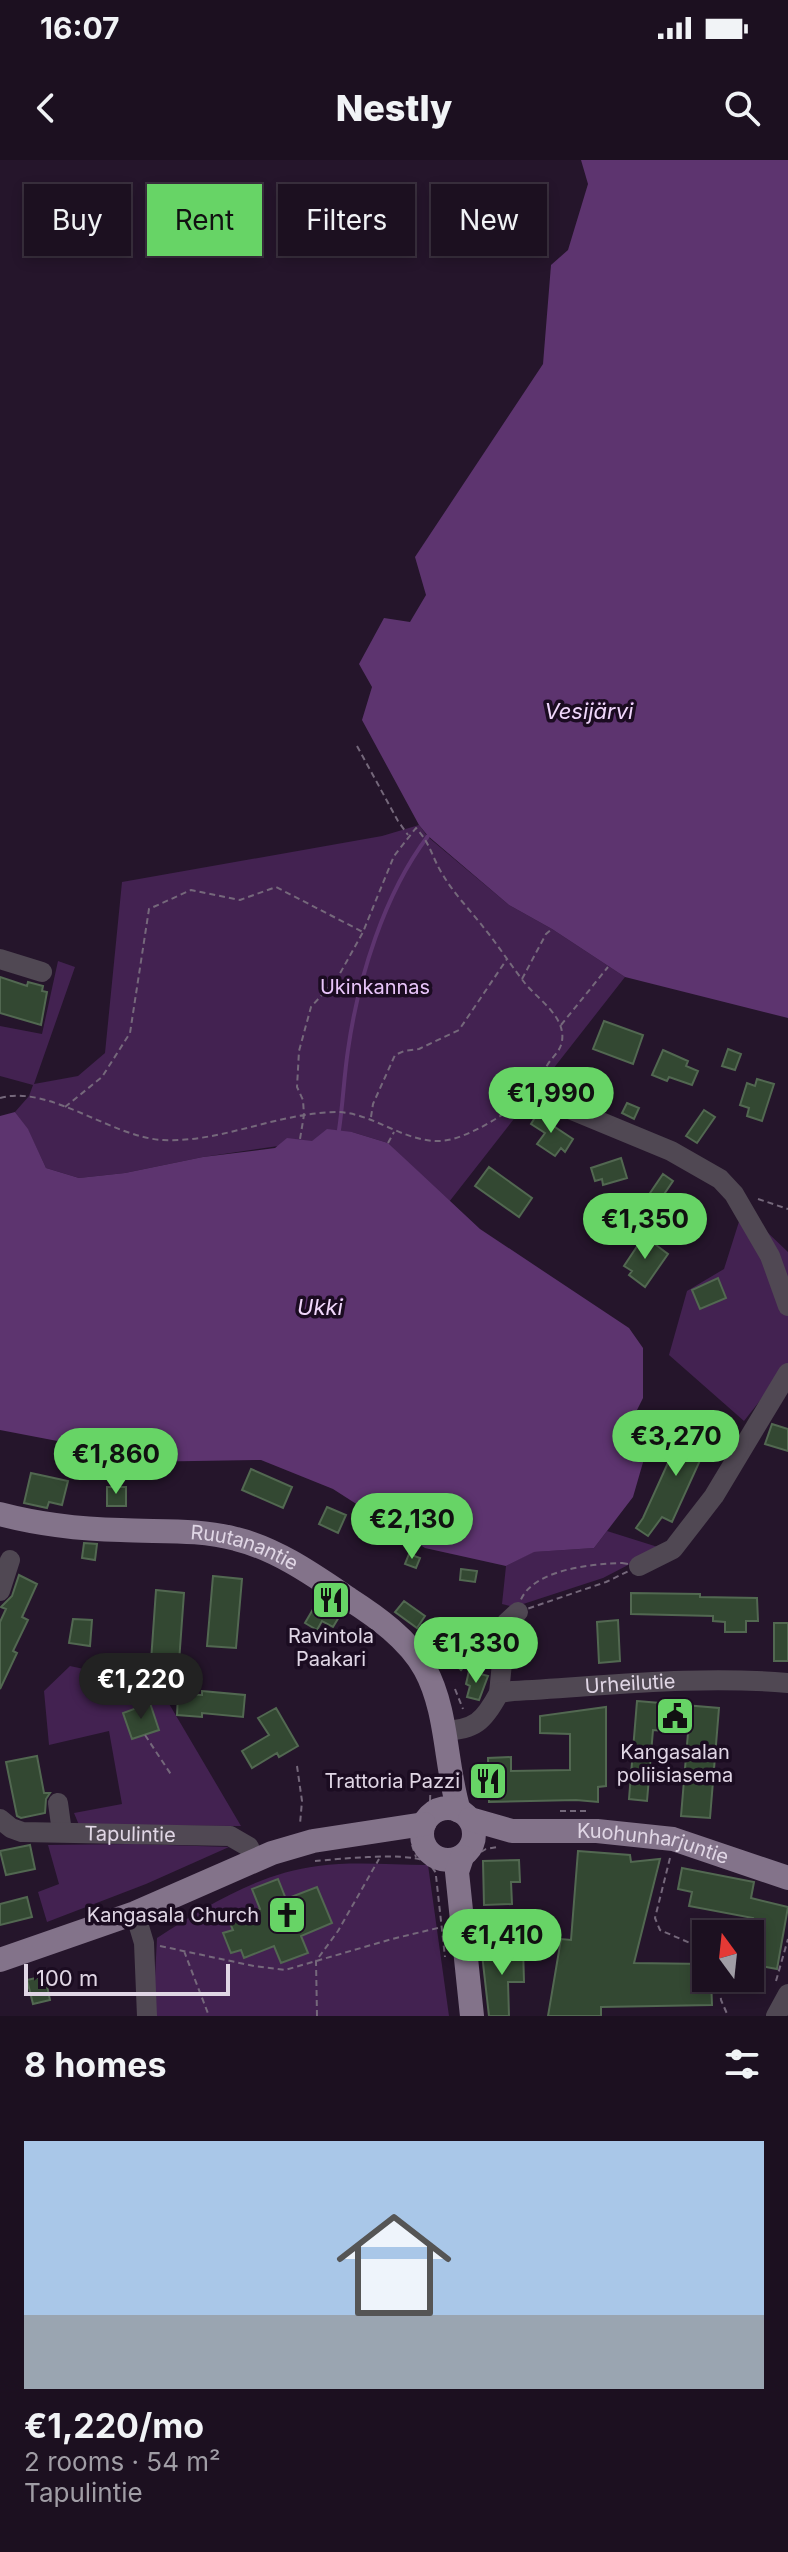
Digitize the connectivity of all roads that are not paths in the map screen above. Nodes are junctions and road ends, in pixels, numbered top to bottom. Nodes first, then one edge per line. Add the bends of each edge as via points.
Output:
1 (0, 959) edge
2 (42, 972) dead end
3 (555, 1103) dead end
4 (788, 1306) edge
5 (788, 1373) edge
6 (0, 1514) edge
7 (10, 1560) dead end
8 (639, 1566) road end
9 (0, 1591) edge
10 (518, 1612) road end
11 (788, 1683) edge
12 (499, 1693) junction
13 (444, 1735) junction
14 (58, 1803) dead end
15 (0, 1819) edge
16 (62, 1832) junction
17 (451, 1840) junction
18 (254, 1860) junction
19 (788, 1878) edge
20 (135, 1913) junction
21 (0, 1960) edge
22 (147, 2016) edge
23 (460, 2016) edge
24 (472, 2016) edge

1 - 2 street
3 - 4 street via 671,1151 720,1179 770,1256
5 - 8 street via 714,1496 673,1549
6 - 13 main road, Ruutanantie via 119,1530 203,1532 271,1552 380,1620 416,1654 434,1688
7 - 9 street
10 - 12 street via 506,1623
11 - 12 street, Urheilutie via 656,1681
12 - 13 street via 479,1721
13 - 17 main road, Ruutanantie
14 - 16 street
15 - 16 street, Tapulintie via 22,1832
16 - 18 street, Tapulintie via 230,1836 249,1847
17 - 18 main road, Kuohunharjuntie via 313,1841
17 - 19 main road, Kuohunharjuntie via 597,1831 673,1839
17 - 23 main road
17 - 24 main road
18 - 20 main road, Kuohunharjuntie
20 - 21 main road, Kuohunharjuntie
20 - 22 street via 144,1943

